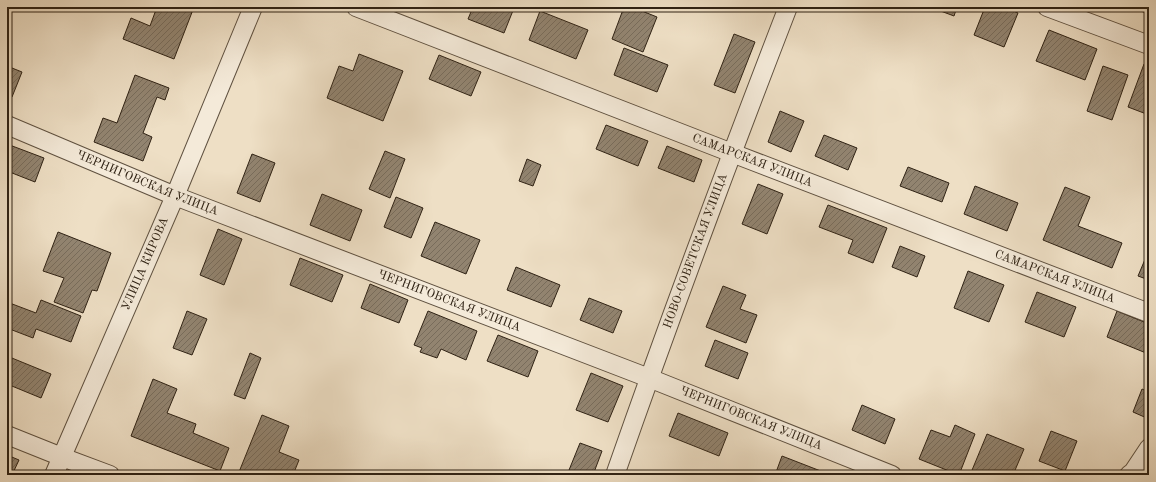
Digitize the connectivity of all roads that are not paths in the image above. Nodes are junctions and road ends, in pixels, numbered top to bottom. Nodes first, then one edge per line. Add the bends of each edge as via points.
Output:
1 (253, 7) edge
2 (356, 7) edge
3 (788, 7) edge
4 (1047, 7) edge
5 (1149, 45) edge
6 (7, 125) edge
7 (732, 153) junction
8 (175, 196) junction
9 (1149, 313) edge
10 (649, 378) junction
11 (7, 435) edge
12 (1149, 448) edge
13 (62, 457) junction
14 (54, 475) edge
15 (110, 475) edge
16 (615, 475) edge
17 (892, 475) edge
18 (1130, 475) edge

1 - 8 street, УЛИЦА КИРОВА
2 - 7 street, САМАРСКАЯ УЛИЦА
3 - 7 street, НОВО-СОВЕТСКАЯ УЛИЦА
4 - 5 street
6 - 8 street, ЧЕРНИГОВСКАЯ УЛИЦА
7 - 9 street, САМАРСКАЯ УЛИЦА
7 - 10 street, НОВО-СОВЕТСКАЯ УЛИЦА
8 - 10 street, ЧЕРНИГОВСКАЯ УЛИЦА
8 - 13 street, УЛИЦА КИРОВА
10 - 16 street, НОВО-СОВЕТСКАЯ УЛИЦА
10 - 17 street, ЧЕРНИГОВСКАЯ УЛИЦА
11 - 13 street
12 - 18 street
13 - 14 street, УЛИЦА КИРОВА
13 - 15 street

